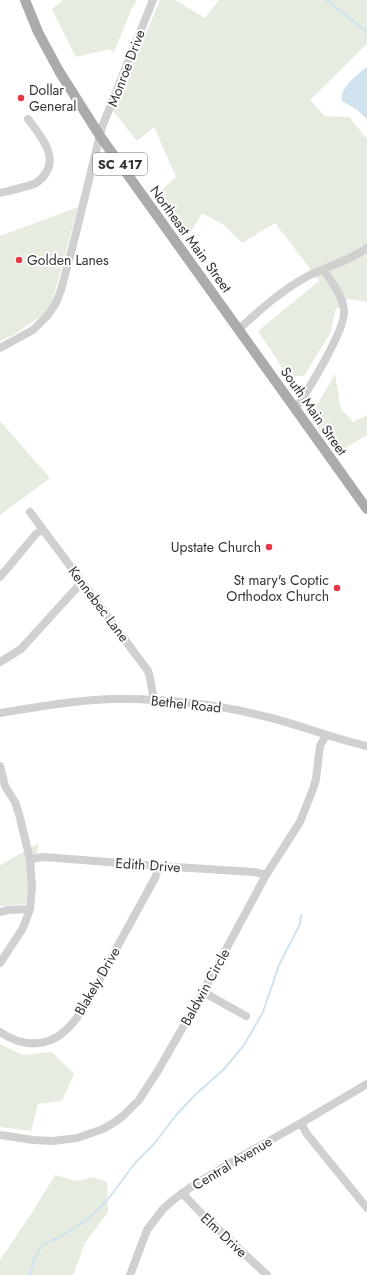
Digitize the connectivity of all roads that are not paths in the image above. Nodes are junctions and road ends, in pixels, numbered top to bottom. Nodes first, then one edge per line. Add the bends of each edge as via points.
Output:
1 (25, 0) edge
2 (153, 0) edge
3 (28, 120) dead end
4 (100, 136) junction
5 (0, 193) edge
6 (367, 248) edge
7 (324, 270) junction
8 (239, 329) junction
9 (0, 348) edge
10 (296, 408) junction
11 (367, 509) edge
12 (30, 512) dead end
13 (42, 529) junction
14 (0, 578) edge
15 (82, 582) junction
16 (0, 662) edge
17 (155, 701) junction
18 (0, 713) edge
19 (326, 735) junction
20 (367, 746) edge
21 (0, 766) edge
22 (30, 859) junction
23 (159, 866) junction
24 (266, 875) junction
25 (30, 909) junction
26 (0, 912) edge
27 (0, 963) edge
28 (203, 992) junction
29 (246, 1016) dead end
30 (0, 1032) edge
31 (367, 1084) edge
32 (301, 1123) junction
33 (0, 1135) edge
34 (182, 1193) junction
35 (367, 1208) edge
36 (130, 1275) edge
37 (267, 1275) edge

1 - 4 main road, Northeast Main Street / SC 417 via 38,32 59,71
2 - 4 street, Monroe Drive
3 - 5 street via 43,139 50,154 45,174 35,183
4 - 8 main road, Northeast Main Street / SC 417
4 - 9 street, Monroe Drive via 56,303 33,330
6 - 7 street
7 - 8 street via 309,275 290,287
7 - 10 street via 341,298 343,321 305,396
8 - 10 main road, South Main Street / SC 417
10 - 11 main road, South Main Street / SC 417
12 - 13 street, Kennebec Lane
13 - 14 street
13 - 15 street, Kennebec Lane
15 - 16 street via 21,649
15 - 17 street, Kennebec Lane via 148,671
17 - 18 street, Bethel Road via 86,701
17 - 19 street, Bethel Road via 242,711
19 - 20 street, Bethel Road
19 - 24 street, Baldwin Circle via 320,746 314,789 300,822
21 - 22 street via 5,786 19,814
22 - 23 street, Edith Drive via 44,857
22 - 25 street
23 - 24 street, Edith Drive
23 - 30 street, Blakely Drive via 155,878 86,1003 68,1028 56,1037 37,1044 22,1043
24 - 28 street, Baldwin Circle
25 - 26 street
25 - 27 street via 23,928
28 - 29 street
28 - 33 street, Baldwin Circle via 146,1091 115,1122 90,1135 66,1140 34,1140
31 - 32 street, Central Avenue
32 - 34 street, Central Avenue
32 - 35 street via 307,1134
34 - 36 street, Central Avenue via 152,1222 144,1235
34 - 37 street, Elm Drive

